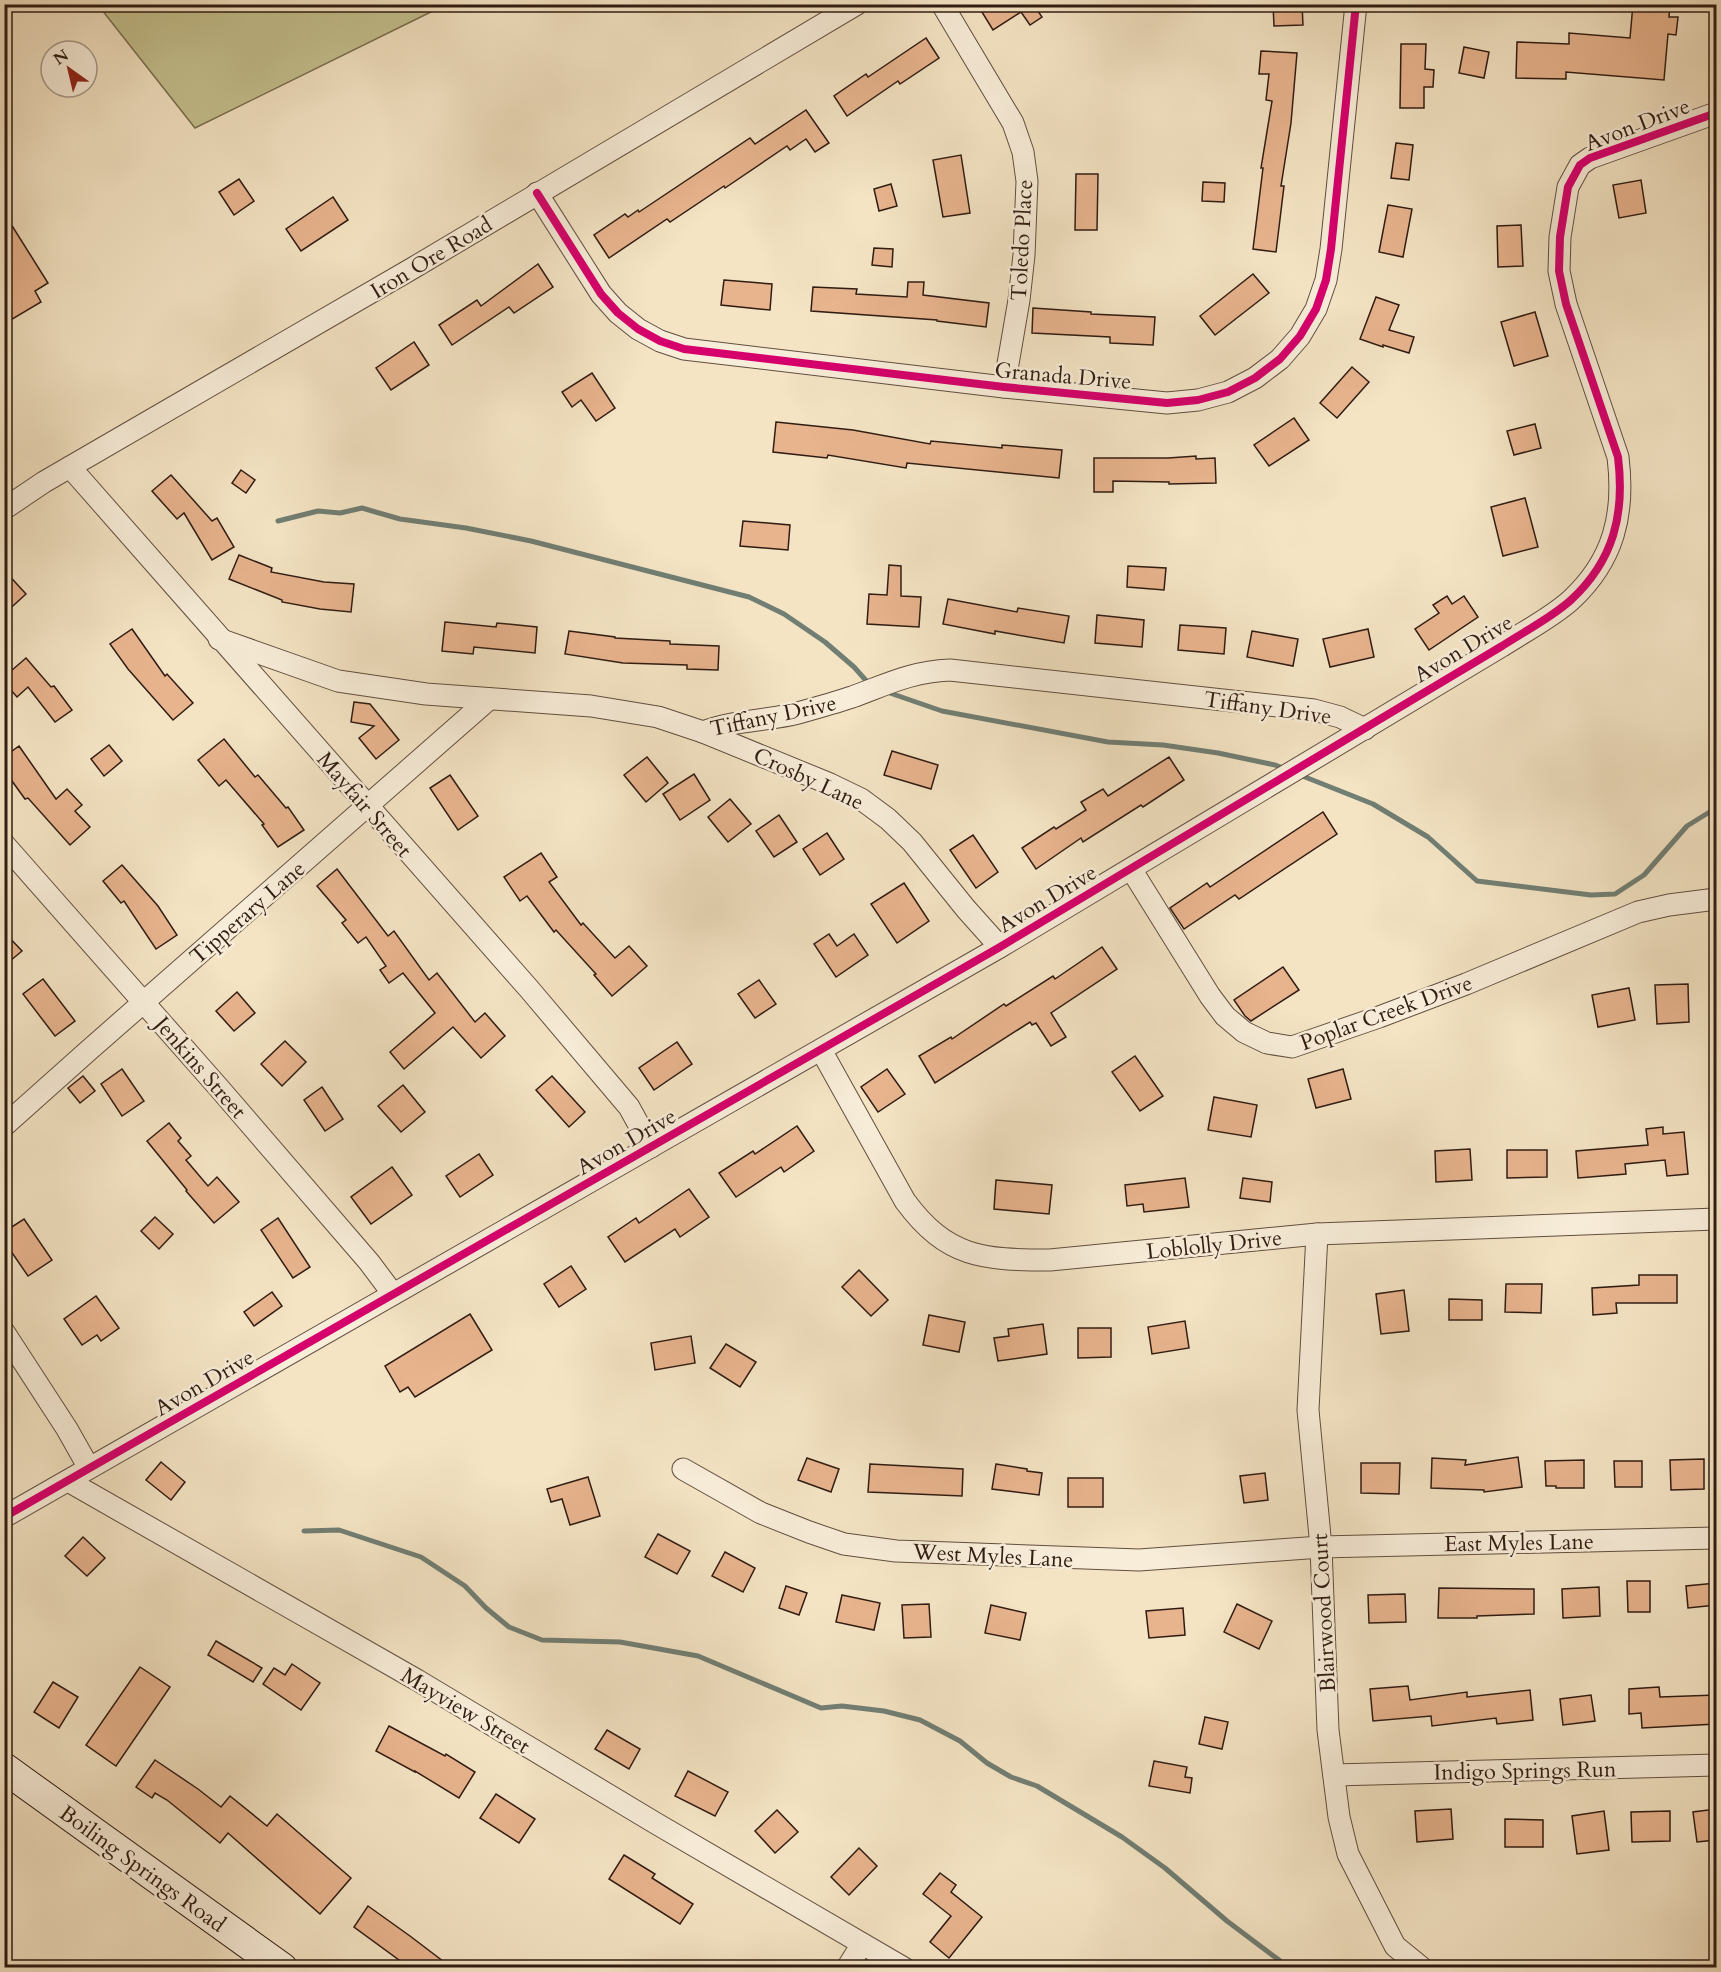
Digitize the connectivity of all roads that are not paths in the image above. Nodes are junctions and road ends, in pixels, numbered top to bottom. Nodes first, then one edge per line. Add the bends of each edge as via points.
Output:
1 (857, 4) edge
2 (942, 4) edge
3 (1356, 4) edge
4 (1716, 113) edge
5 (537, 193) junction
6 (1004, 387) junction
7 (70, 467) junction
8 (4, 509) edge
9 (219, 639) junction
10 (489, 699) junction
11 (1365, 729) junction
12 (703, 732) junction
13 (367, 807) junction
14 (4, 844) edge
15 (1131, 869) junction
16 (1716, 899) edge
17 (1000, 947) junction
18 (143, 1002) junction
19 (820, 1050) junction
20 (4, 1126) edge
21 (651, 1147) junction
22 (1716, 1220) edge
23 (1317, 1234) junction
24 (393, 1294) junction
25 (4, 1332) edge
26 (89, 1468) junction
27 (683, 1469) dead end
28 (68, 1480) junction
29 (4, 1517) edge
30 (1716, 1538) edge
31 (1321, 1547) junction
32 (1716, 1765) edge
33 (4, 1768) edge
34 (1334, 1775) junction
35 (862, 1944) junction
36 (282, 1968) edge
37 (847, 1968) edge
38 (904, 1968) edge
39 (1422, 1968) edge

1 - 5 street, Iron Ore Road
2 - 6 street, Toledo Place via 1013,123 1023,152 1027,181 1024,244
3 - 6 street, Granada Drive via 1326,280 1306,327 1280,359 1256,378 1228,392 1198,400 1167,403
4 - 11 street, Avon Drive via 1590,158 1580,165 1568,187 1558,254 1561,288 1618,457 1621,483 1619,510 1603,560 1570,601
5 - 6 street, Granada Drive via 601,294 634,326 660,341 709,353
5 - 7 street, Iron Ore Road
7 - 8 street, Iron Ore Road
7 - 9 street, Mayfair Street
9 - 10 street, Tiffany Drive via 338,681
9 - 13 street, Mayfair Street
10 - 12 street, Tiffany Drive via 591,706 658,717
10 - 13 street, Tipperary Lane
11 - 12 street, Tiffany Drive via 1314,710 950,670 907,676 822,706
11 - 15 street, Avon Drive
12 - 17 street, Crosby Lane via 861,799 912,842
13 - 18 street, Tipperary Lane
13 - 21 street, Mayfair Street via 629,1107
14 - 18 street, Jenkins Street
15 - 16 street, Poplar Creek Drive via 1225,1016 1244,1032 1267,1043 1292,1047 1466,984 1638,912
15 - 17 street, Avon Drive
17 - 19 street, Avon Drive
18 - 20 street, Tipperary Lane
18 - 24 street, Jenkins Street
19 - 21 street, Avon Drive
19 - 23 street, Loblolly Drive via 905,1201 919,1220 957,1248 979,1256 1050,1260
21 - 24 street, Avon Drive
22 - 23 street, Loblolly Drive
23 - 31 street, Blairwood Court via 1308,1410
24 - 26 street, Avon Drive
25 - 26 street
26 - 28 street, Avon Drive
27 - 31 street, West Myles Lane via 761,1513 809,1532 844,1544 896,1551 1140,1560
28 - 29 street, Avon Drive
28 - 35 street, Mayview Street via 417,1680
30 - 31 street, East Myles Lane
31 - 34 street, Blairwood Court via 1328,1730
32 - 34 street, Indigo Springs Run
33 - 36 main road, Boiling Springs Road
34 - 39 street, Blairwood Court via 1348,1854 1395,1946
35 - 37 street
35 - 38 street, Mayview Street

